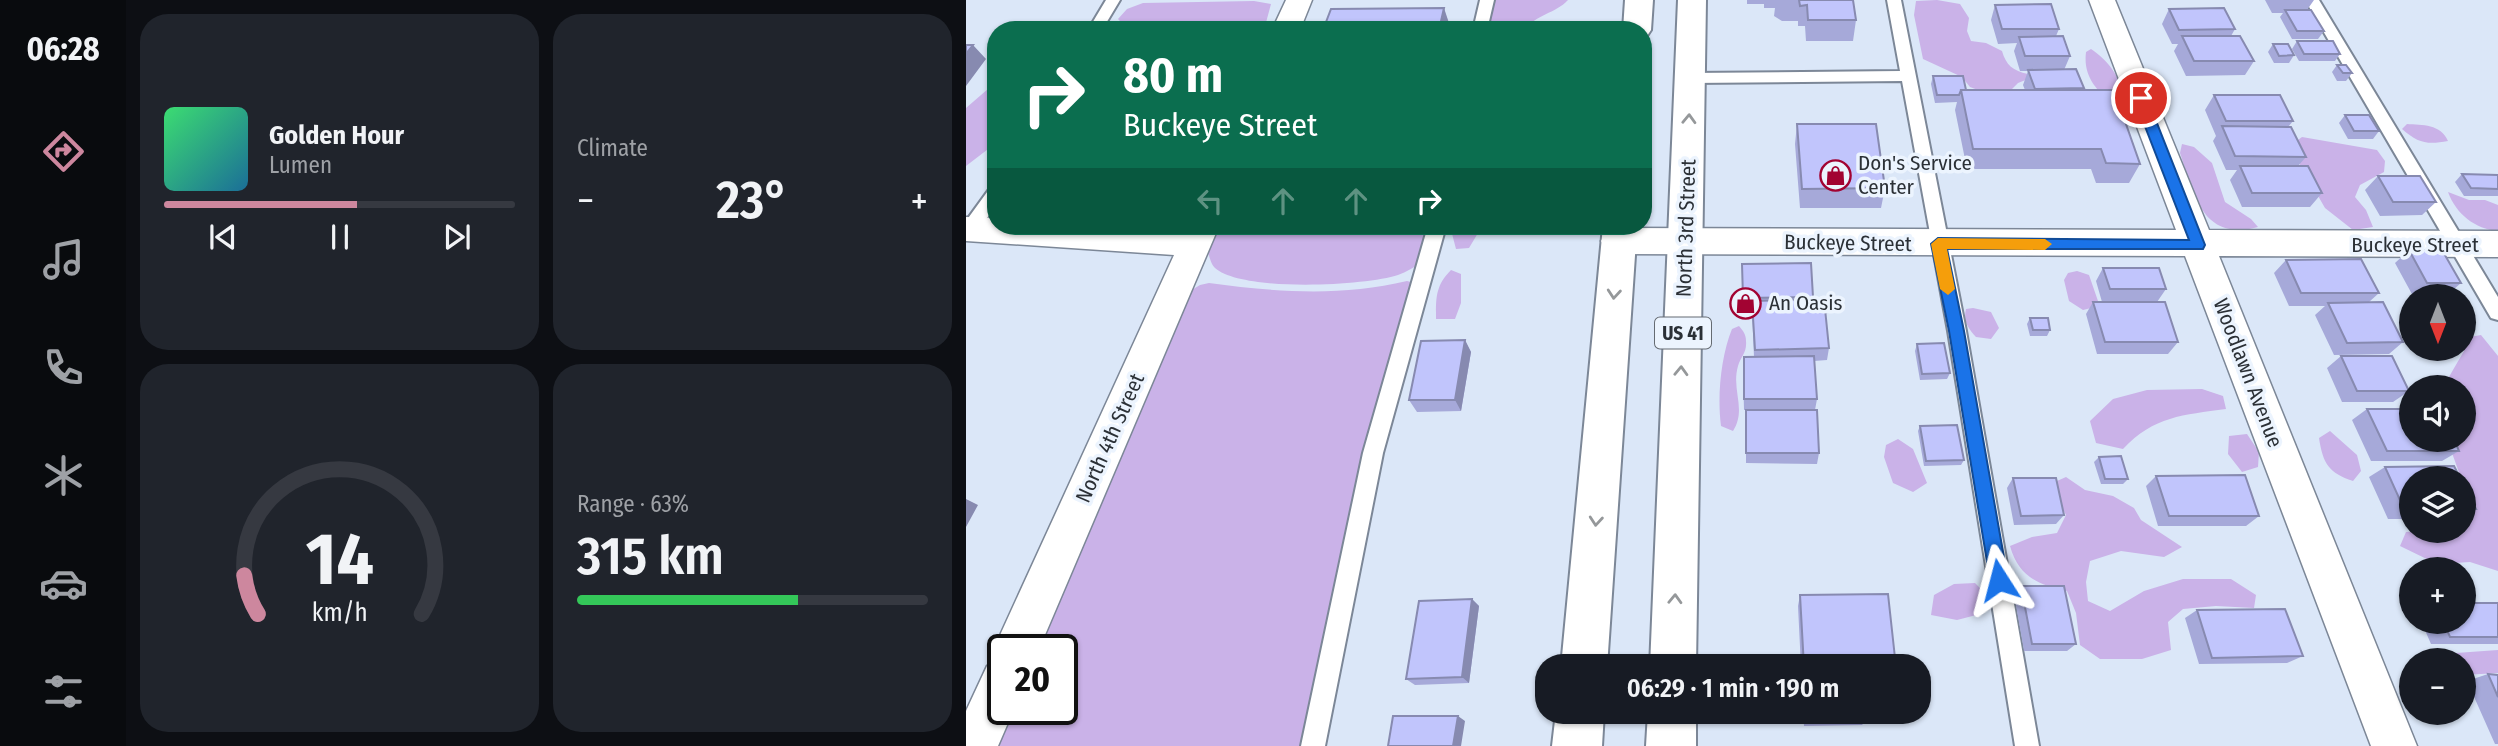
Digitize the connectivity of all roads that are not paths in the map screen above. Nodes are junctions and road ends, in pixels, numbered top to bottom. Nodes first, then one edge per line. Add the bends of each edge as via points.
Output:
1 (1113, 0) edge
2 (1299, 0) edge
3 (1487, 0) edge
4 (1639, 0) edge
5 (1692, 0) edge
6 (1894, 0) edge
7 (2102, 0) edge
8 (2312, 0) edge
9 (1100, 21) edge
10 (1290, 21) edge
11 (1482, 21) edge
12 (1638, 21) edge
13 (1908, 76) junction
14 (1690, 78) junction
15 (987, 204) edge
16 (968, 229) edge
17 (987, 230) edge
18 (1062, 235) edge
19 (1193, 235) edge
20 (1198, 235) edge
21 (1434, 235) edge
22 (1619, 235) edge
23 (1634, 235) edge
24 (1685, 242) junction
25 (1938, 244) junction
26 (2456, 244) junction
27 (2498, 244) edge
28 (2198, 245) junction
29 (2498, 313) edge
30 (1024, 634) edge
31 (1585, 654) edge
32 (1673, 654) edge
33 (987, 717) edge
34 (1579, 724) edge
35 (1672, 724) edge
36 (974, 746) edge
37 (1312, 746) edge
38 (1577, 746) edge
39 (1671, 746) edge
40 (2026, 746) edge
41 (2394, 746) edge

1 - 9 lane
2 - 10 street
3 - 11 lane
4 - 12 highway
5 - 14 highway, North 3rd Street / US 41
6 - 13 lane
7 - 28 street, Woodlawn Avenue
8 - 26 lane
13 - 14 lane
13 - 25 lane
24 -> 14 highway, North 3rd Street / US 41
15 - 16 lane
16 - 17 street
18 - 19 street via 1171,242
20 - 30 street, North 4th Street
21 - 37 lane via 1373,453
22 -> 31 highway
23 - 24 street, Buckeye Street
24 - 25 street, Buckeye Street
32 -> 24 highway, North 3rd Street / US 41
25 - 28 street, Buckeye Street
25 - 40 lane
26 - 27 street, Buckeye Street
26 - 28 street, Buckeye Street
26 - 29 lane
28 - 41 street, Woodlawn Avenue
33 - 36 street
34 - 38 highway
35 - 39 highway

